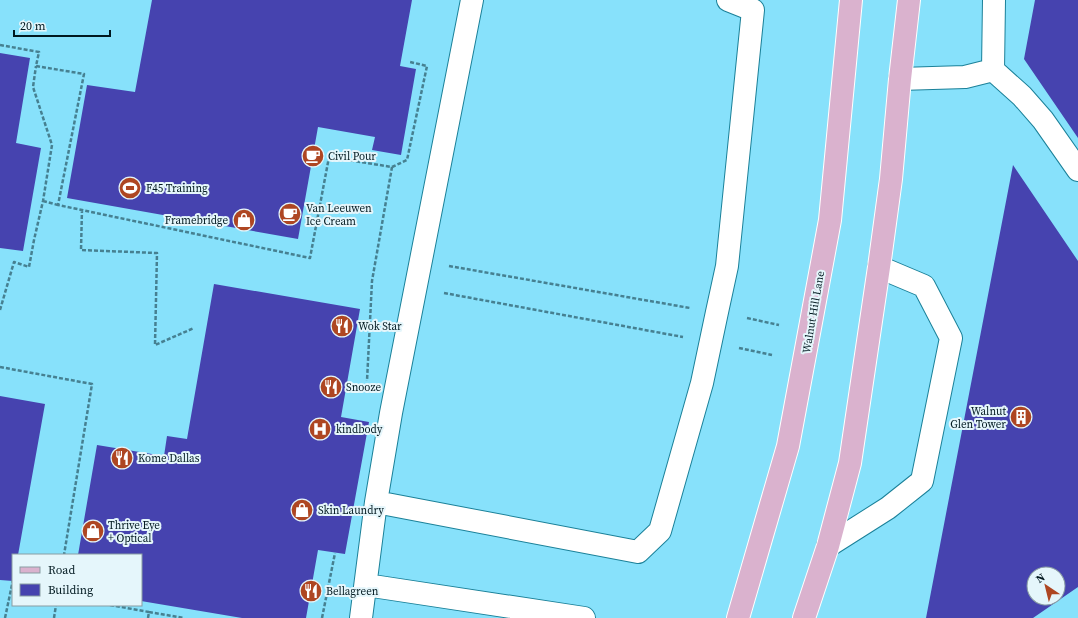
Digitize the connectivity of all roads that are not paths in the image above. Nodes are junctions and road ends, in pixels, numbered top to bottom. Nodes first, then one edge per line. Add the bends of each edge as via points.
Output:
1 (472, 0) edge
2 (728, 0) edge
3 (851, 0) edge
4 (909, 0) edge
5 (994, 0) edge
6 (993, 70) junction
7 (900, 79) junction
8 (1078, 170) edge
9 (879, 267) junction
10 (376, 502) junction
11 (828, 546) junction
12 (366, 585) junction
13 (361, 618) edge
14 (584, 618) edge
15 (738, 618) edge
16 (804, 618) edge

1 - 10 lane via 392,405
2 - 10 lane via 753,10 727,266 702,383 660,531 638,552
3 - 15 main road, Walnut Hill Lane via 830,220 788,446
4 - 7 main road
5 - 6 lane
6 - 7 lane via 965,77
6 - 8 lane via 1022,96 1043,120
7 - 9 main road via 891,179
9 - 11 main road via 850,463
9 - 11 lane via 924,286 951,338 922,481 888,508
10 - 12 lane
11 - 16 main road
12 - 13 lane
12 - 14 lane

